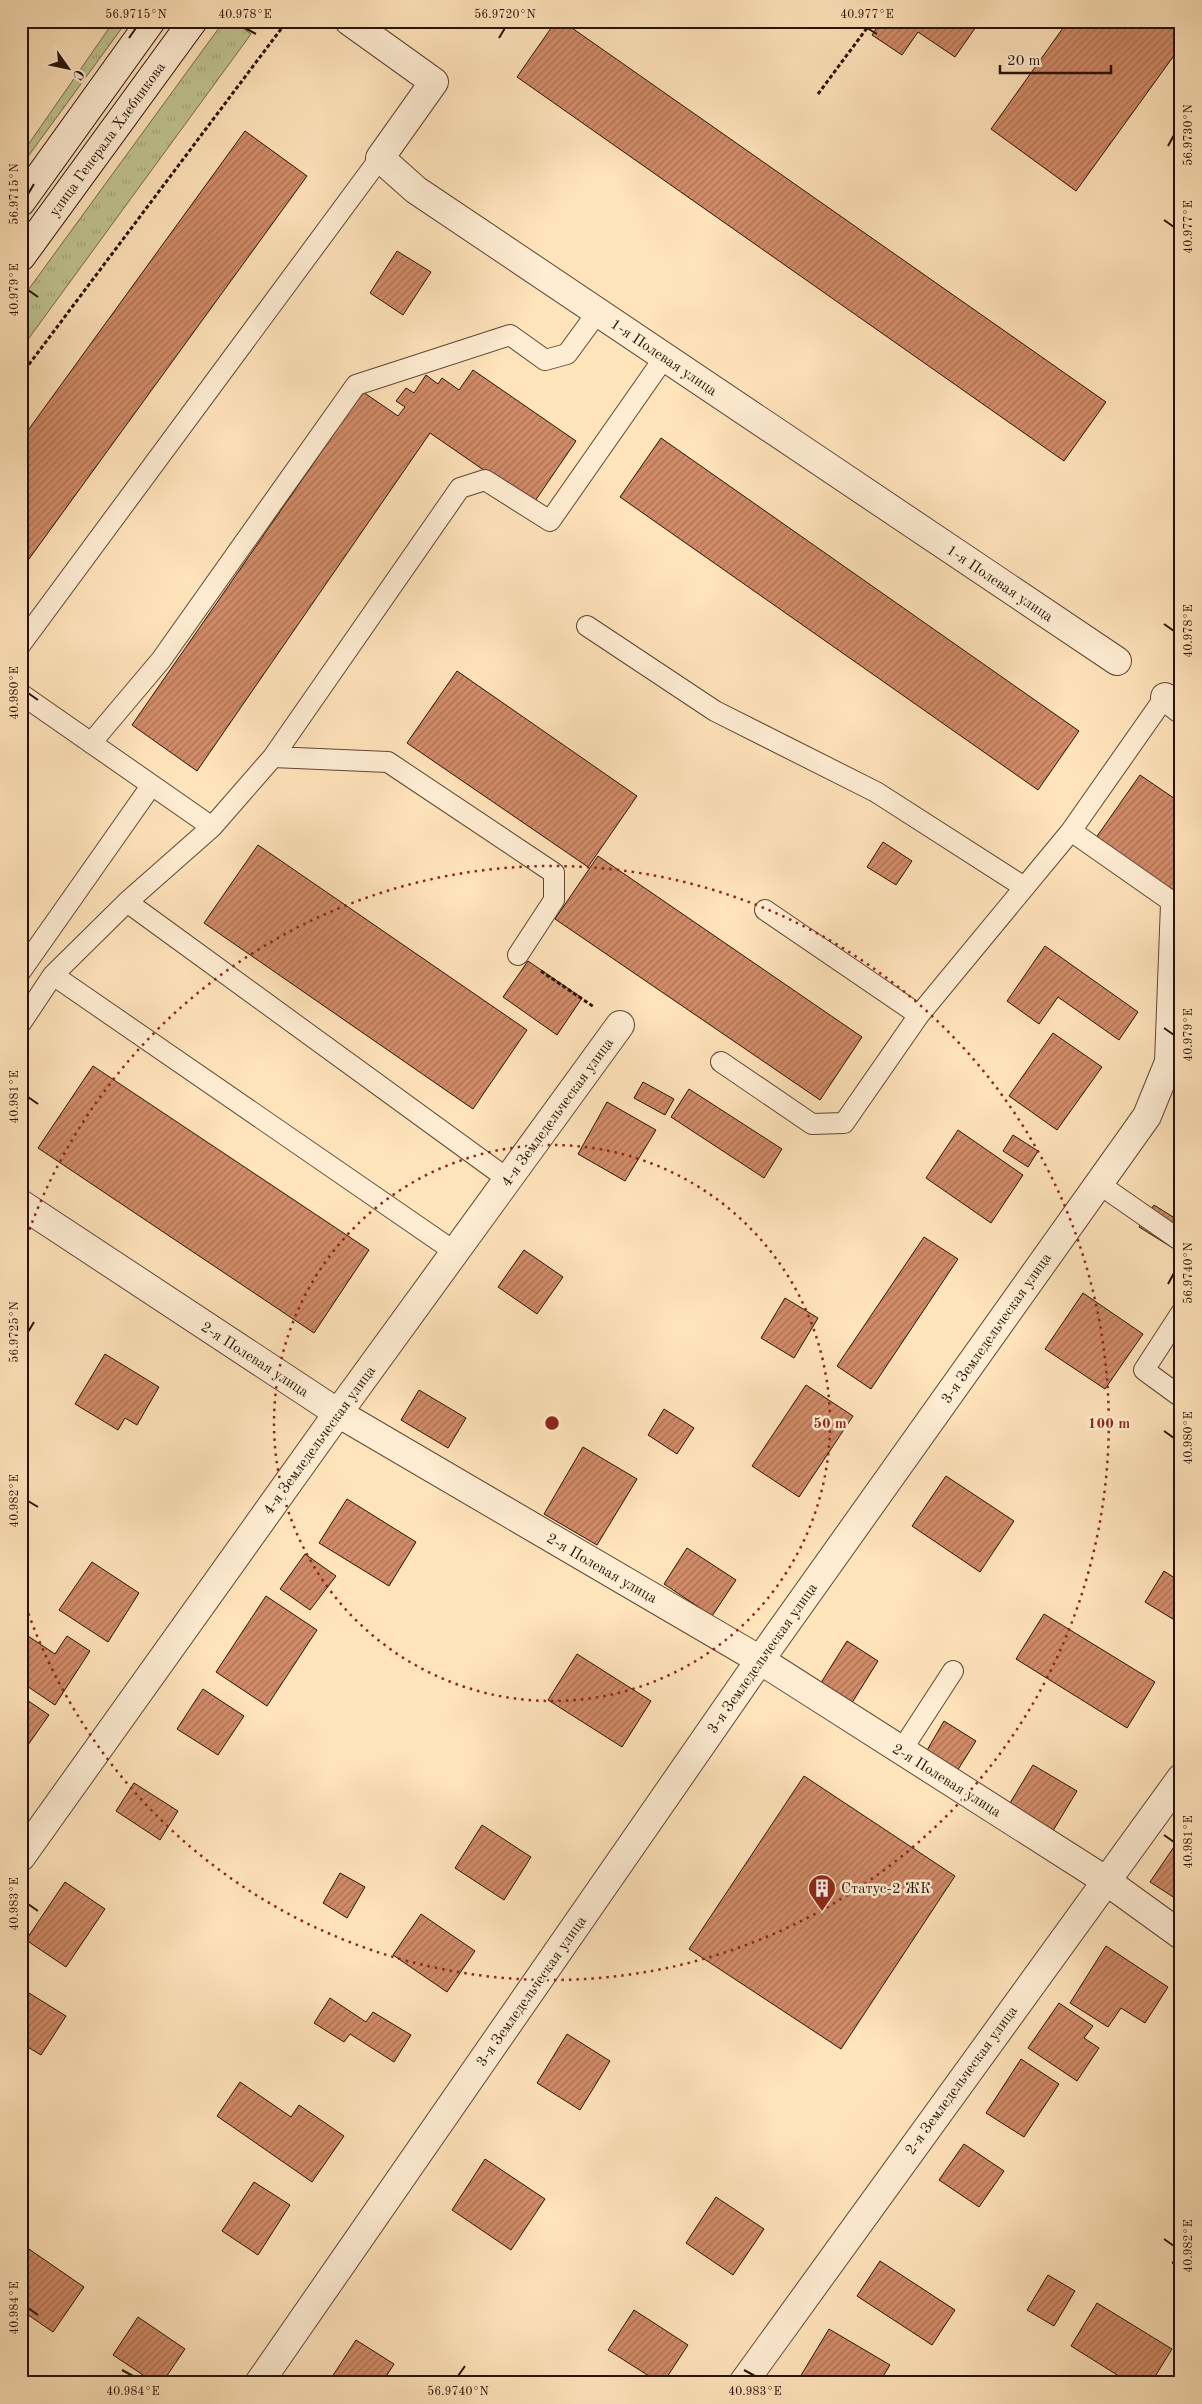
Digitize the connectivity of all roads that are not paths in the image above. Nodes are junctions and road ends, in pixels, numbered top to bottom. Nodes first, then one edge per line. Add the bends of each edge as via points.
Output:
1 (151, 21) edge
2 (193, 21) edge
3 (349, 21) edge
4 (380, 158) junction
5 (21, 202) edge
6 (21, 256) edge
7 (597, 313) junction
8 (664, 358) junction
9 (587, 626) dead end
10 (21, 644) edge
11 (1117, 661) dead end
12 (21, 694) edge
13 (1173, 703) edge
14 (91, 743) junction
15 (273, 757) junction
16 (152, 786) junction
17 (212, 827) junction
18 (1071, 831) junction
19 (1024, 888) junction
20 (127, 902) junction
21 (1178, 906) edge
22 (765, 910) dead end
23 (518, 955) road end
24 (21, 971) edge
25 (53, 975) junction
26 (919, 1015) junction
27 (21, 1023) edge
28 (620, 1025) road end
29 (722, 1062) dead end
30 (509, 1180) junction
31 (1099, 1184) junction
32 (21, 1204) edge
33 (1181, 1241) edge
34 (455, 1252) junction
35 (1181, 1313) edge
36 (1181, 1397) edge
37 (338, 1413) junction
38 (760, 1660) junction
39 (953, 1671) dead end
40 (901, 1751) junction
41 (1181, 1778) edge
42 (21, 1857) edge
43 (1105, 1880) junction
44 (1181, 1935) edge
45 (259, 2383) edge
46 (743, 2383) edge

1 - 5 street
2 - 6 street, улица Генерала Хлебникова
3 - 4 street via 434,82
4 - 7 street, 1-я Полевая улица via 416,190
4 - 10 lane
7 - 8 street, 1-я Полевая улица
7 - 14 lane via 566,354 545,360 510,335 356,384 161,660
8 - 11 street, 1-я Полевая улица
8 - 15 lane via 550,520 485,480 460,488
9 - 19 lane via 715,711 876,792
12 - 14 lane
13 - 18 lane
14 - 16 lane
15 - 17 lane
15 - 23 lane via 388,762 554,873 554,900
16 - 17 lane
16 - 24 lane
17 - 20 lane
18 - 19 lane
18 - 21 lane
19 - 26 lane
20 - 25 lane
20 - 30 lane
21 - 31 street, 3-я Земледельческая улица via 1169,1062 1148,1116
22 - 26 lane
25 - 27 lane
25 - 34 lane
26 - 29 lane via 844,1123 812,1124
28 - 30 street, 4-я Земледельческая улица
30 - 34 street, 4-я Земледельческая улица
31 - 33 lane
31 - 38 street, 3-я Земледельческая улица
32 - 37 street, 2-я Полевая улица
34 - 37 street, 4-я Земледельческая улица
35 - 36 lane via 1144,1370
37 - 38 street, 2-я Полевая улица
37 - 42 street, 4-я Земледельческая улица
38 - 40 street, 2-я Полевая улица
38 - 45 street, 3-я Земледельческая улица
39 - 40 lane
40 - 43 street, 2-я Полевая улица
41 - 43 street, 2-я Земледельческая улица
43 - 44 street, 2-я Полевая улица
43 - 46 street, 2-я Земледельческая улица

